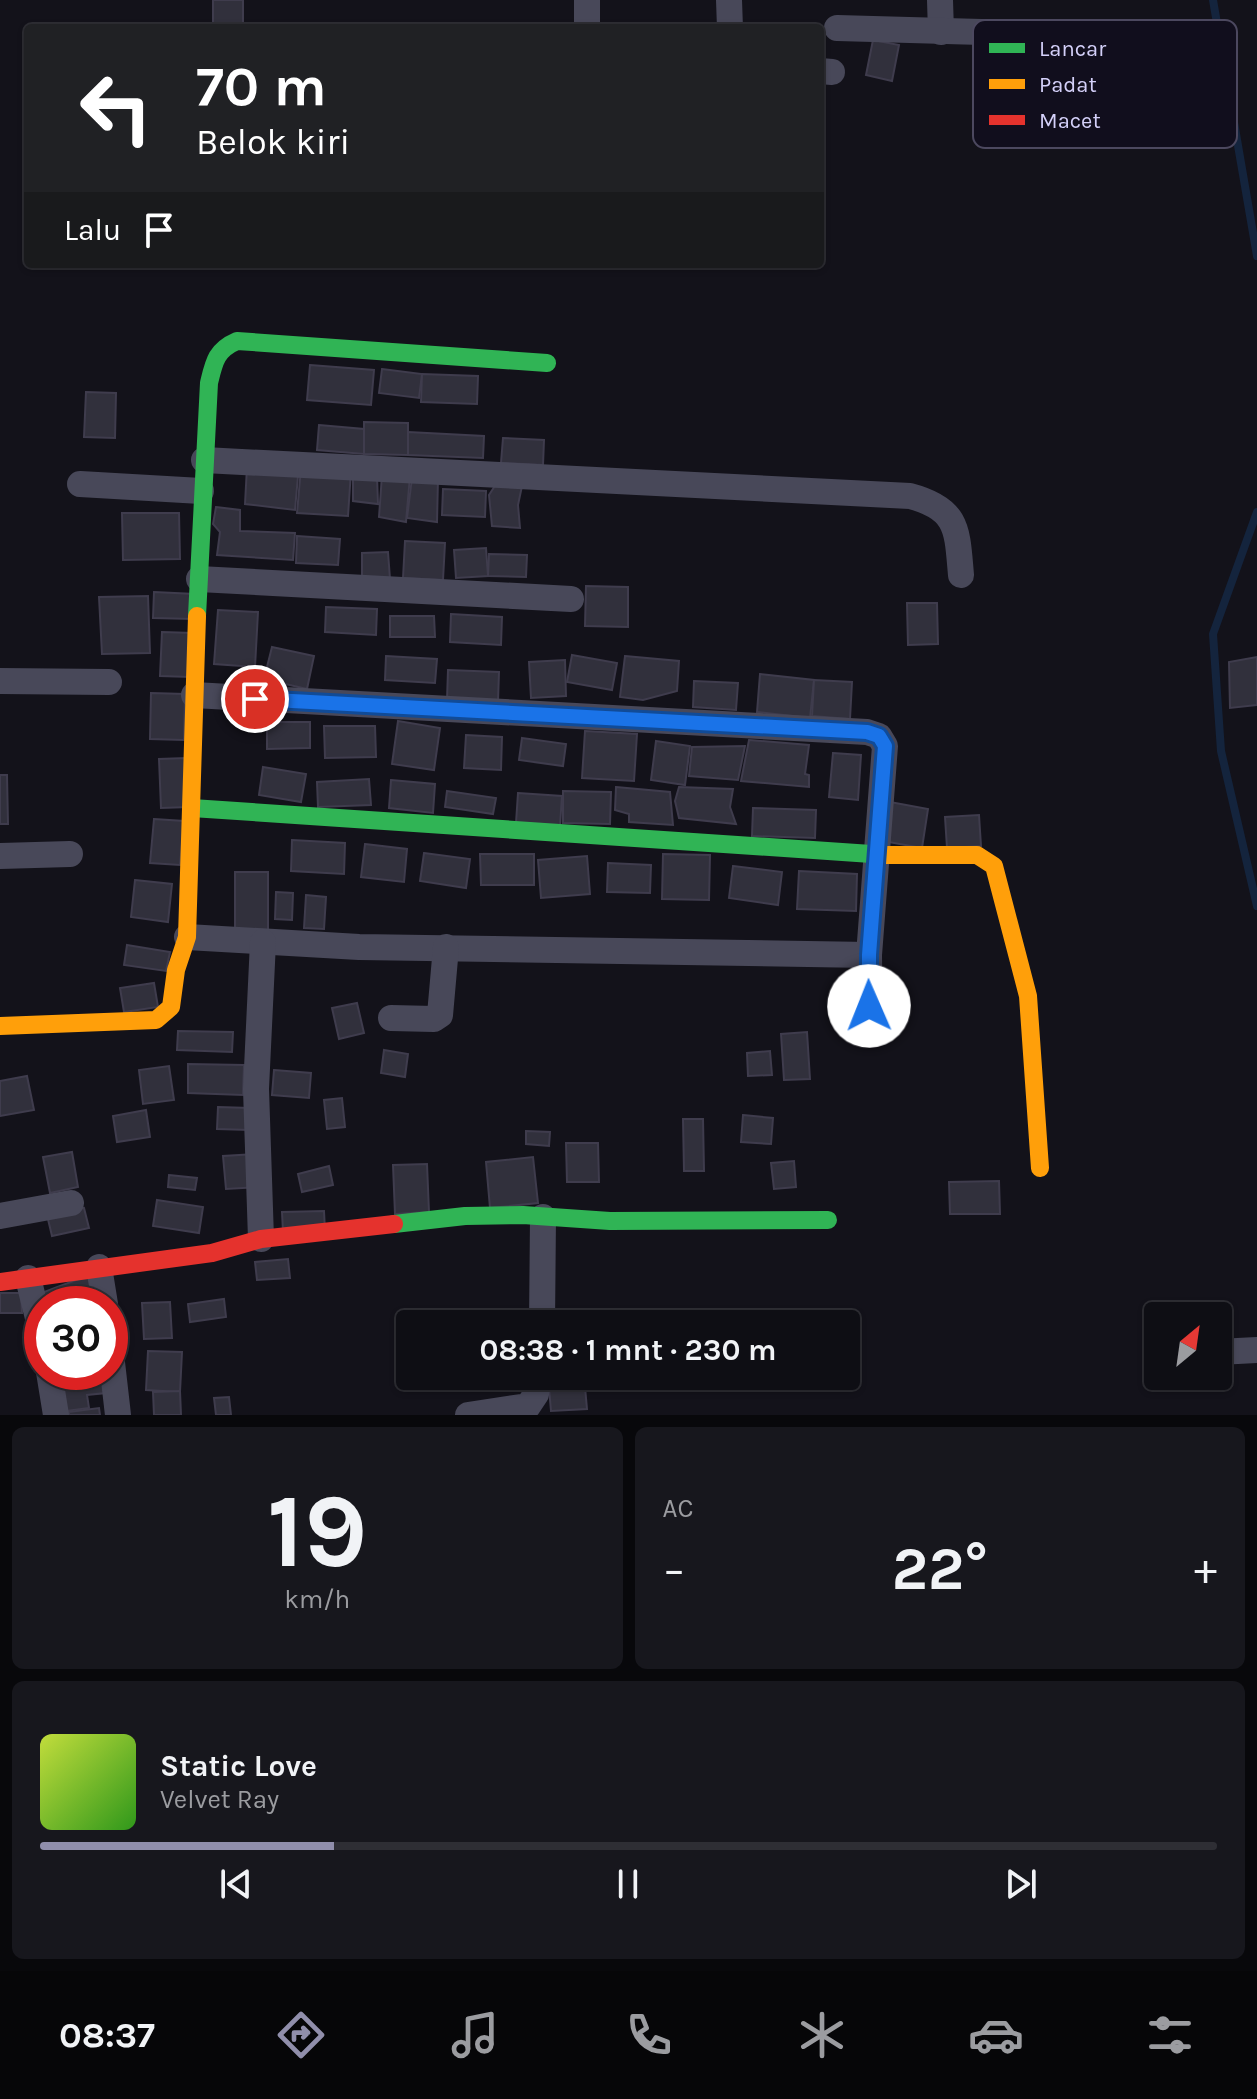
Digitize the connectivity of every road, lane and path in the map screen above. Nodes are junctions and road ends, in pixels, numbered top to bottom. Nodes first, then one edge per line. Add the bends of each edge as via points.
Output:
1 (587, 0) edge
2 (729, 0) edge
3 (940, 0) edge
4 (587, 24) edge
5 (730, 24) edge
6 (837, 28) dead end
7 (941, 32) junction
8 (973, 33) edge
9 (547, 363) dead end
10 (204, 460) junction
11 (80, 484) dead end
12 (201, 491) junction
13 (961, 575) dead end
14 (199, 579) junction
15 (571, 599) dead end
16 (0, 681) edge
17 (109, 682) dead end
18 (194, 695) junction
19 (192, 808) junction
20 (70, 854) dead end
21 (876, 855) junction
22 (0, 856) edge
23 (187, 937) junction
24 (263, 942) junction
25 (446, 947) junction
26 (869, 955) junction
27 (391, 1018) dead end
28 (870, 1023) dead end
29 (0, 1026) edge
30 (1040, 1168) dead end
31 (71, 1203) dead end
32 (0, 1216) edge
33 (543, 1217) junction
34 (828, 1220) dead end
35 (261, 1239) junction
36 (99, 1267) junction
37 (28, 1278) junction
38 (0, 1282) edge
39 (30, 1286) edge
40 (102, 1286) edge
41 (542, 1310) edge
42 (1257, 1350) edge
43 (1232, 1351) edge
44 (52, 1390) edge
45 (115, 1390) edge
46 (536, 1390) edge
47 (56, 1415) edge
48 (118, 1415) edge
49 (468, 1415) edge

1 - 4 street
2 - 5 street
3 - 7 street
6 - 7 street
7 - 8 street
9 - 10 street via 237,341 223,347 214,360
10 - 12 street
10 - 13 street via 910,496 948,513 957,533
11 - 12 street
12 - 14 street
14 - 15 street
14 - 18 street
16 - 17 street
18 - 19 street
18 - 21 street via 867,732 879,736 885,746
19 - 21 street
19 - 23 street
20 - 22 street
21 - 26 street
21 - 30 street via 977,855 994,866 1030,1013
23 - 24 street
23 - 29 street via 167,1015 134,1023
24 - 25 street
24 - 35 street via 256,1089
25 - 26 street
25 - 27 street via 440,1015
26 - 28 street
31 - 32 street
33 - 34 street
33 - 35 street via 465,1216
33 - 41 street
35 - 36 street via 212,1253
36 - 37 street
36 - 40 street
37 - 38 street
37 - 39 street
42 - 43 street
44 - 47 street
45 - 48 street
46 - 49 street via 528,1406

